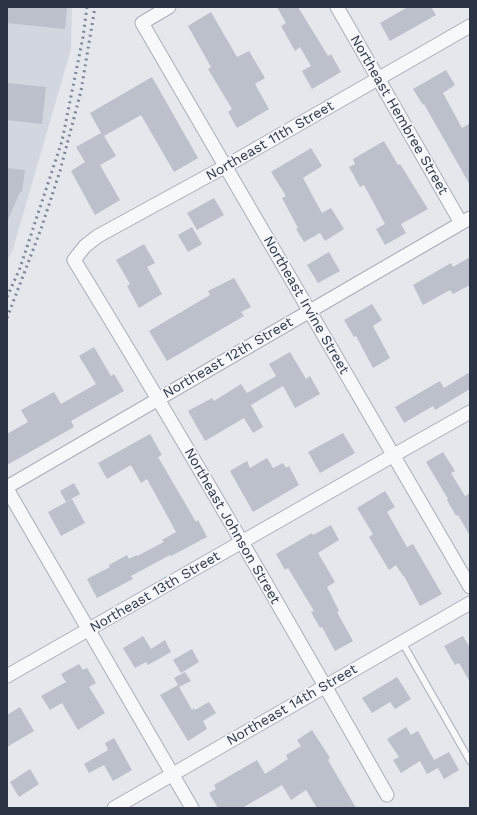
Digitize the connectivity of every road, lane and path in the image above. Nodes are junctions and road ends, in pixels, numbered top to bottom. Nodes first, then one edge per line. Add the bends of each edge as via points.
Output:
1 (169, 7) edge
2 (337, 7) edge
3 (470, 26) edge
4 (378, 79) junction
5 (226, 166) junction
6 (465, 221) edge
7 (74, 260) joint
8 (309, 311) junction
9 (159, 399) junction
10 (470, 412) edge
11 (394, 455) junction
12 (7, 488) edge
13 (241, 543) junction
14 (470, 587) edge
15 (470, 603) edge
16 (89, 630) junction
17 (402, 642) junction
18 (7, 676) edge
19 (325, 685) junction
20 (470, 761) edge
21 (173, 773) junction
22 (387, 795) dead end
23 (114, 808) edge
24 (192, 808) edge

1 - 5 street, Northeast Irvine Street via 142,22
2 - 4 street, Northeast Hembree Street
3 - 4 street, Northeast 11th Street
4 - 5 street, Northeast 11th Street
4 - 6 street, Northeast Hembree Street
5 - 7 street, Northeast 11th Street via 98,236 85,246
5 - 8 street, Northeast Irvine Street
6 - 8 street, Northeast 12th Street
7 - 9 street, Northeast Johnson Street
8 - 9 street, Northeast 12th Street
8 - 11 street, Northeast Irvine Street
9 - 12 street, Northeast 12th Street
9 - 13 street, Northeast Johnson Street
10 - 11 street, Northeast 13th Street
11 - 13 street, Northeast 13th Street
11 - 14 street, Northeast Irvine Street
12 - 16 street
13 - 16 street, Northeast 13th Street
13 - 19 street, Northeast Johnson Street
15 - 17 street, Northeast 14th Street
16 - 18 street, Northeast 13th Street
16 - 21 street
17 - 19 street, Northeast 14th Street
17 - 20 lane
19 - 21 street, Northeast 14th Street
19 - 22 street, Northeast Johnson Street
21 - 23 street, Northeast 14th Street
21 - 24 street

